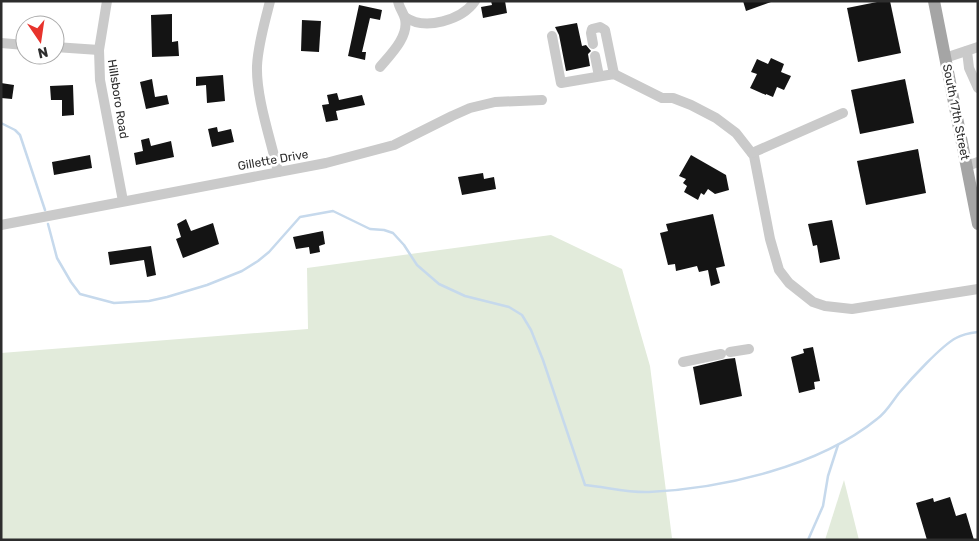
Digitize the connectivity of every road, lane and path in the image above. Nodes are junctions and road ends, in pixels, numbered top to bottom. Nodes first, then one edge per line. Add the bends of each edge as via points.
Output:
1 (108, 1) edge
2 (270, 1) edge
3 (398, 1) edge
4 (475, 1) edge
5 (934, 1) edge
6 (405, 17) junction
7 (552, 36) dead end
8 (1, 43) edge
9 (15, 44) edge
10 (593, 44) dead end
11 (65, 48) edge
12 (973, 49) edge
13 (99, 50) junction
14 (595, 56) dead end
15 (946, 58) junction
16 (380, 67) dead end
17 (614, 74) junction
18 (599, 76) junction
19 (975, 77) edge
20 (978, 88) edge
21 (542, 100) dead end
22 (843, 113) dead end
23 (752, 153) junction
24 (972, 164) edge
25 (278, 172) junction
26 (123, 201) junction
27 (978, 224) edge
28 (1, 225) edge
29 (978, 289) edge
30 (749, 349) dead end
31 (683, 362) dead end

1 - 13 street, Hillsboro Road
2 - 25 street via 257,67 260,95
3 - 6 street
4 - 6 street via 467,11 452,18 425,23
5 - 15 main road, South 17th Street
6 - 16 street via 403,35
7 - 18 street via 561,83
8 - 9 street
10 - 17 street via 592,29 600,27 605,30
11 - 13 street
12 - 15 street
12 - 19 street via 968,68
13 - 26 street, Hillsboro Road via 100,80
14 - 18 street
15 - 24 main road, South 17th Street
17 - 18 street
17 - 23 street via 662,98 673,98 716,118 736,133
19 - 20 street
21 - 25 street, Gillette Drive via 485,104 452,116 394,145
22 - 23 street
23 - 29 street via 779,270 789,283 813,302 852,309
24 - 27 main road, South 17th Street
25 - 26 street, Gillette Drive
26 - 28 street, Gillette Drive
30 - 31 street

